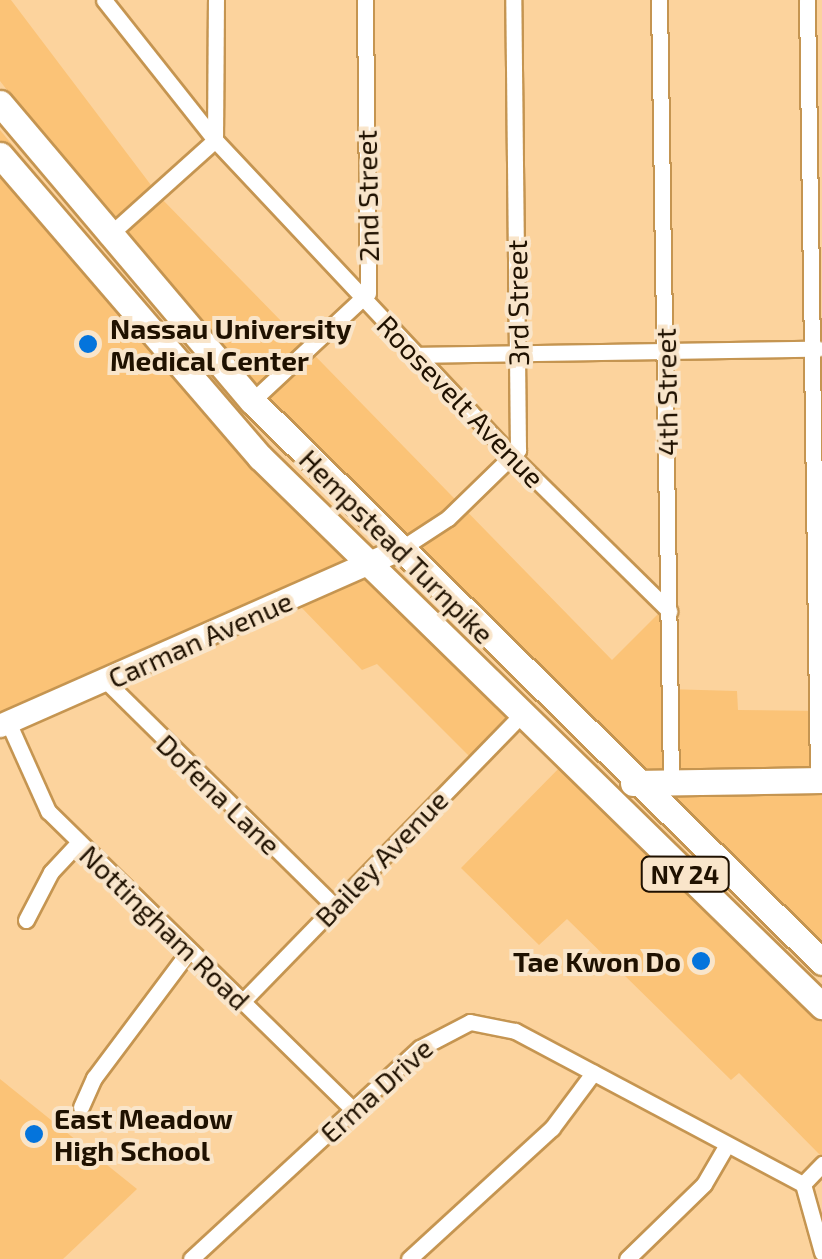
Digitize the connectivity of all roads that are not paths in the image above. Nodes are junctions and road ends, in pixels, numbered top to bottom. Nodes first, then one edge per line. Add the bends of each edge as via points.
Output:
1 (104, 0) edge
2 (216, 0) edge
3 (365, 0) edge
4 (513, 0) edge
5 (660, 0) edge
6 (807, 0) edge
7 (0, 103) edge
8 (215, 140) junction
9 (0, 156) edge
10 (108, 237) junction
11 (362, 298) junction
12 (817, 349) edge
13 (665, 351) junction
14 (517, 354) junction
15 (416, 355) junction
16 (252, 401) junction
17 (512, 456) junction
18 (400, 550) junction
19 (366, 565) junction
20 (670, 611) junction
21 (106, 681) junction
22 (521, 715) junction
23 (4, 724) edge
24 (820, 780) edge
25 (639, 783) junction
26 (671, 783) junction
27 (593, 784) junction
28 (80, 842) junction
29 (334, 906) junction
30 (26, 920) dead end
31 (189, 951) junction
32 (822, 962) edge
33 (242, 1002) junction
34 (822, 1006) edge
35 (593, 1074) junction
36 (81, 1107) dead end
37 (352, 1110) junction
38 (726, 1146) junction
39 (822, 1164) edge
40 (803, 1184) junction
41 (822, 1252) edge
42 (190, 1259) edge
43 (409, 1259) edge
44 (626, 1259) edge

1 - 8 street, Roosevelt Avenue
2 - 8 street
3 - 11 street, 2nd Street via 368,292
4 - 14 street, 3rd Street
5 - 13 street, 4th Street
6 - 12 street
7 - 10 main road, Hempstead Turnpike / NY 24
8 - 10 street
8 - 11 street, Roosevelt Avenue
9 - 19 main road, Hempstead Turnpike / NY 24 via 189,381
10 - 16 main road, Hempstead Turnpike / NY 24
11 - 15 street, Roosevelt Avenue
11 - 16 street, 2nd Street
12 - 13 street
12 - 24 street
13 - 14 street
13 - 20 street, 4th Street
14 - 15 street
14 - 17 street, 3rd Street via 518,450
15 - 17 street, Roosevelt Avenue
16 - 18 main road, Hempstead Turnpike / NY 24
17 - 18 street via 448,518
17 - 20 street, Roosevelt Avenue
18 - 19 main road, Carman Avenue
18 - 25 main road, Hempstead Turnpike / NY 24
19 - 21 main road, Carman Avenue
19 - 22 main road, Hempstead Turnpike / NY 24
20 - 26 street, 4th Street
21 - 23 main road, Carman Avenue
21 - 29 street, Dofena Lane
22 - 27 main road, Hempstead Turnpike / NY 24
22 - 29 street, Bailey Avenue
23 - 28 street, Nottingham Road via 48,811
24 - 26 main road
25 - 26 main road
25 - 27 main road
25 - 32 main road, Hempstead Turnpike / NY 24
27 - 34 main road, Hempstead Turnpike / NY 24
28 - 30 street via 52,872
28 - 31 street, Nottingham Road
29 - 33 street, Bailey Avenue
31 - 33 street, Nottingham Road
31 - 36 street via 94,1078
33 - 37 street, Nottingham Road
35 - 37 street, Erma Drive via 515,1031 470,1022 438,1034
35 - 38 street, Erma Drive
35 - 43 street via 552,1128
37 - 42 street, Erma Drive
38 - 40 street, Erma Drive
38 - 44 street via 704,1184
39 - 40 street
40 - 41 street

